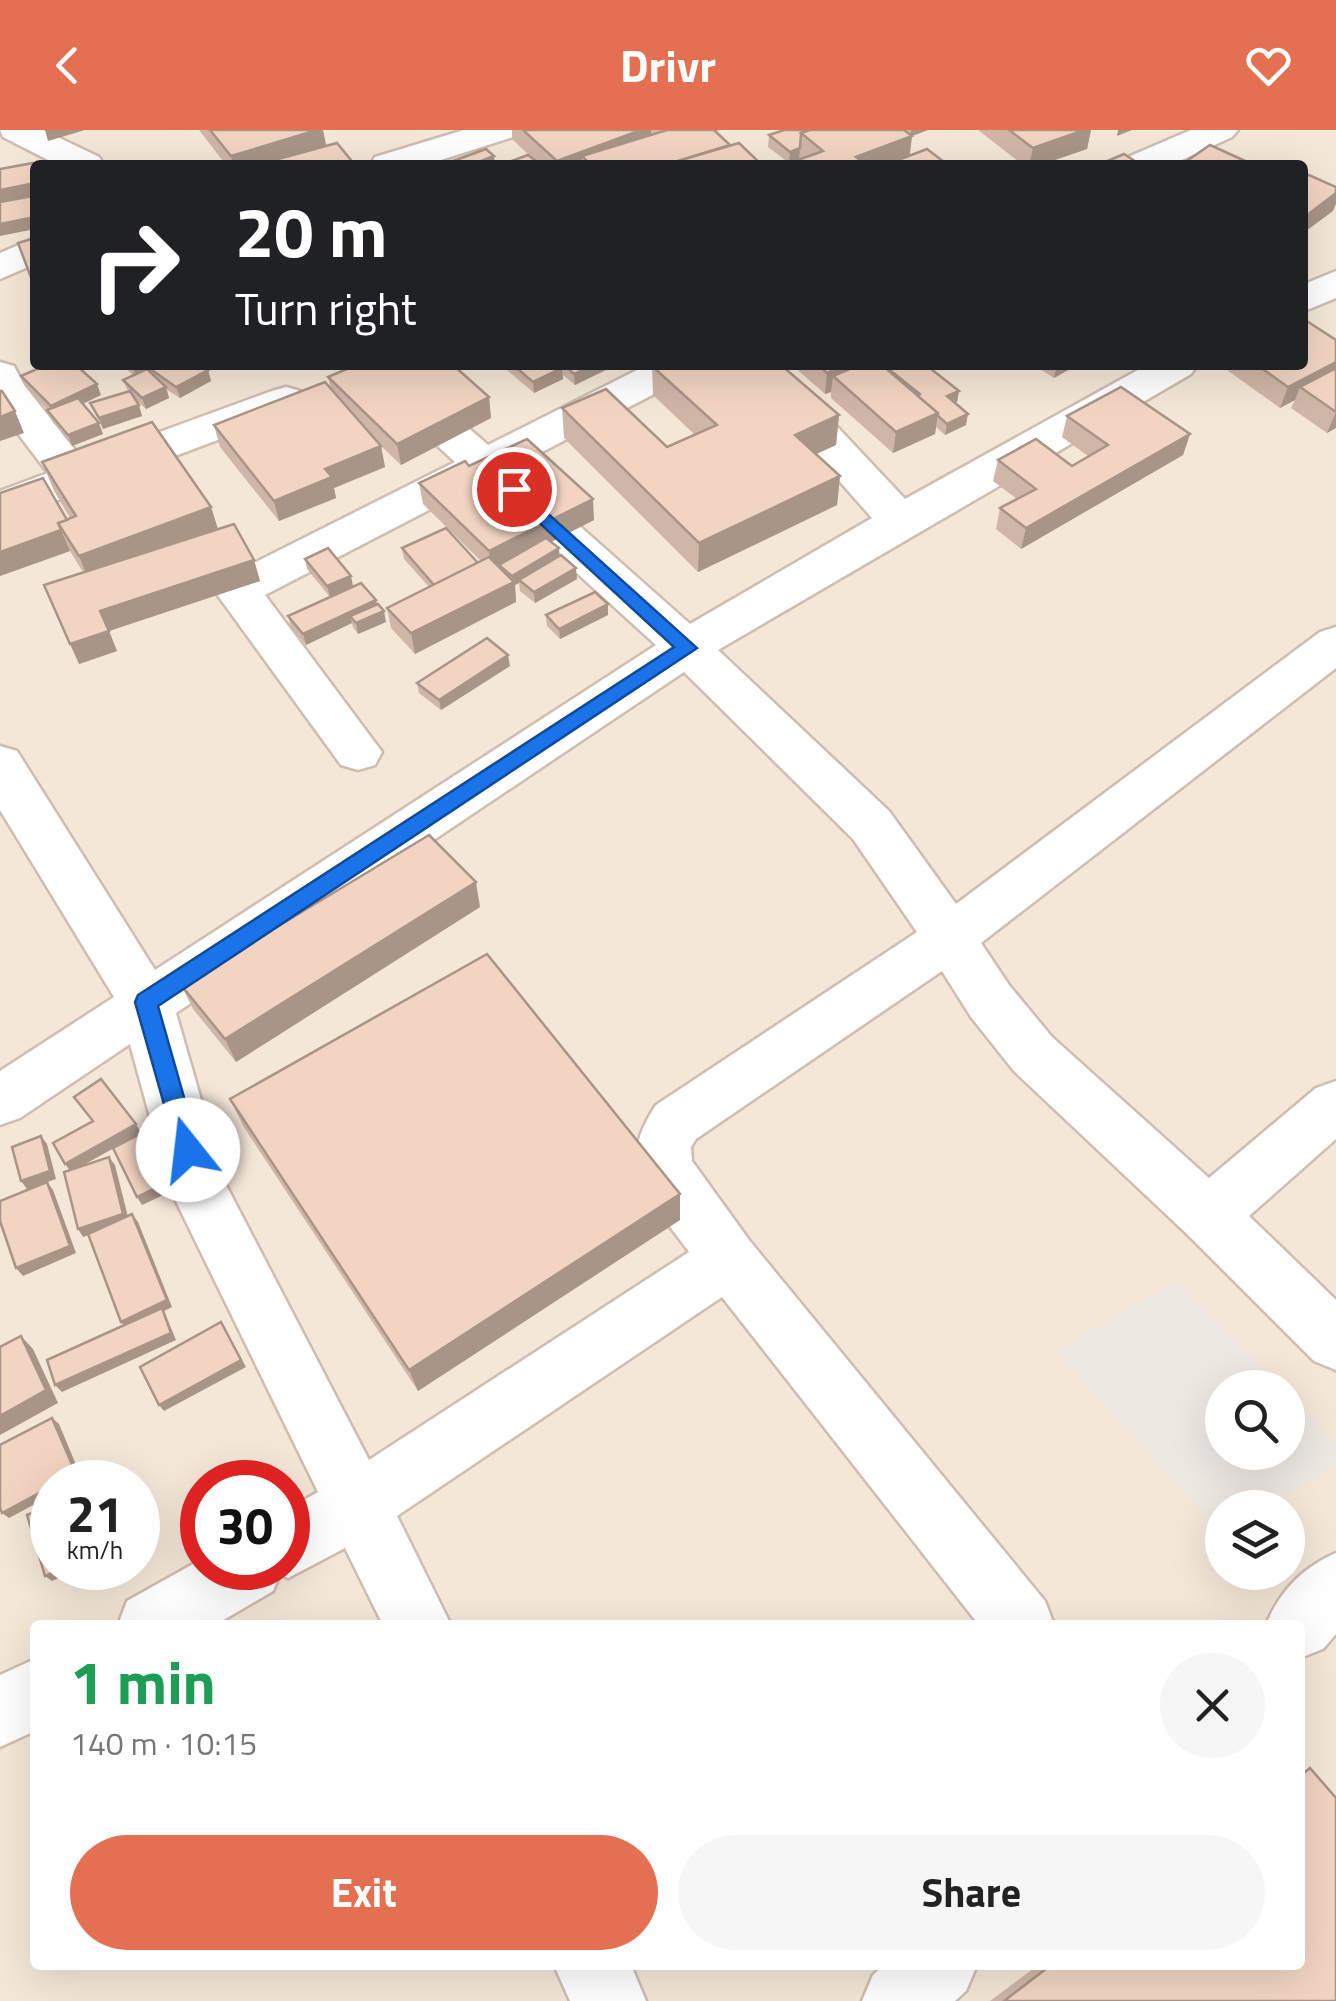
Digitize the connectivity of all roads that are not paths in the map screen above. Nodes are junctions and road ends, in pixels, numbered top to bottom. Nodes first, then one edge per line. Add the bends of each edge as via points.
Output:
1 (15, 130) edge
2 (1220, 130) edge
3 (510, 145) edge
4 (88, 150) edge
5 (403, 160) edge
6 (1152, 160) edge
7 (30, 252) edge
8 (0, 268) edge
9 (1336, 283) edge
10 (1308, 297) edge
11 (669, 370) edge
12 (762, 370) edge
13 (1168, 370) edge
14 (0, 376) edge
15 (485, 462) junction
16 (75, 478) junction
17 (0, 507) edge
18 (900, 521) junction
19 (193, 531) edge
20 (236, 591) junction
21 (1336, 644) edge
22 (687, 648) junction
23 (358, 752) dead end
24 (0, 764) edge
25 (949, 938) junction
26 (146, 1002) junction
27 (0, 1101) edge
28 (1336, 1105) edge
29 (1208, 1215) junction
30 (728, 1259) junction
31 (1336, 1341) edge
32 (357, 1505) junction
33 (310, 1533) edge
34 (1336, 1586) edge
35 (212, 1590) edge
36 (160, 1620) edge
37 (415, 1620) edge
38 (1018, 1620) edge
39 (1304, 1620) edge
40 (30, 1696) edge
41 (0, 1713) edge
42 (594, 1970) edge
43 (934, 1970) edge
44 (609, 2001) edge
45 (899, 2001) edge

1 - 4 street via 53,147
2 - 6 street
3 - 5 street via 461,141
7 - 8 street
9 - 10 street
11 - 15 street
12 - 18 street
13 - 18 street
14 - 16 street
15 - 16 street via 376,374 341,381 149,471
15 - 20 street
15 - 22 street
16 - 17 street
18 - 22 street
19 - 20 street
20 - 23 street
21 - 25 street
22 - 25 street via 871,825
22 - 26 street
24 - 26 street
25 - 29 street via 1033,1054
25 - 30 street via 676,1122 662,1142 663,1168
26 - 27 street
26 - 32 street via 198,1187
28 - 29 street
29 - 31 street
30 - 32 street
30 - 38 street
32 - 33 street
32 - 37 street
34 - 39 street
35 - 36 street
40 - 41 street
42 - 44 street
43 - 45 street

